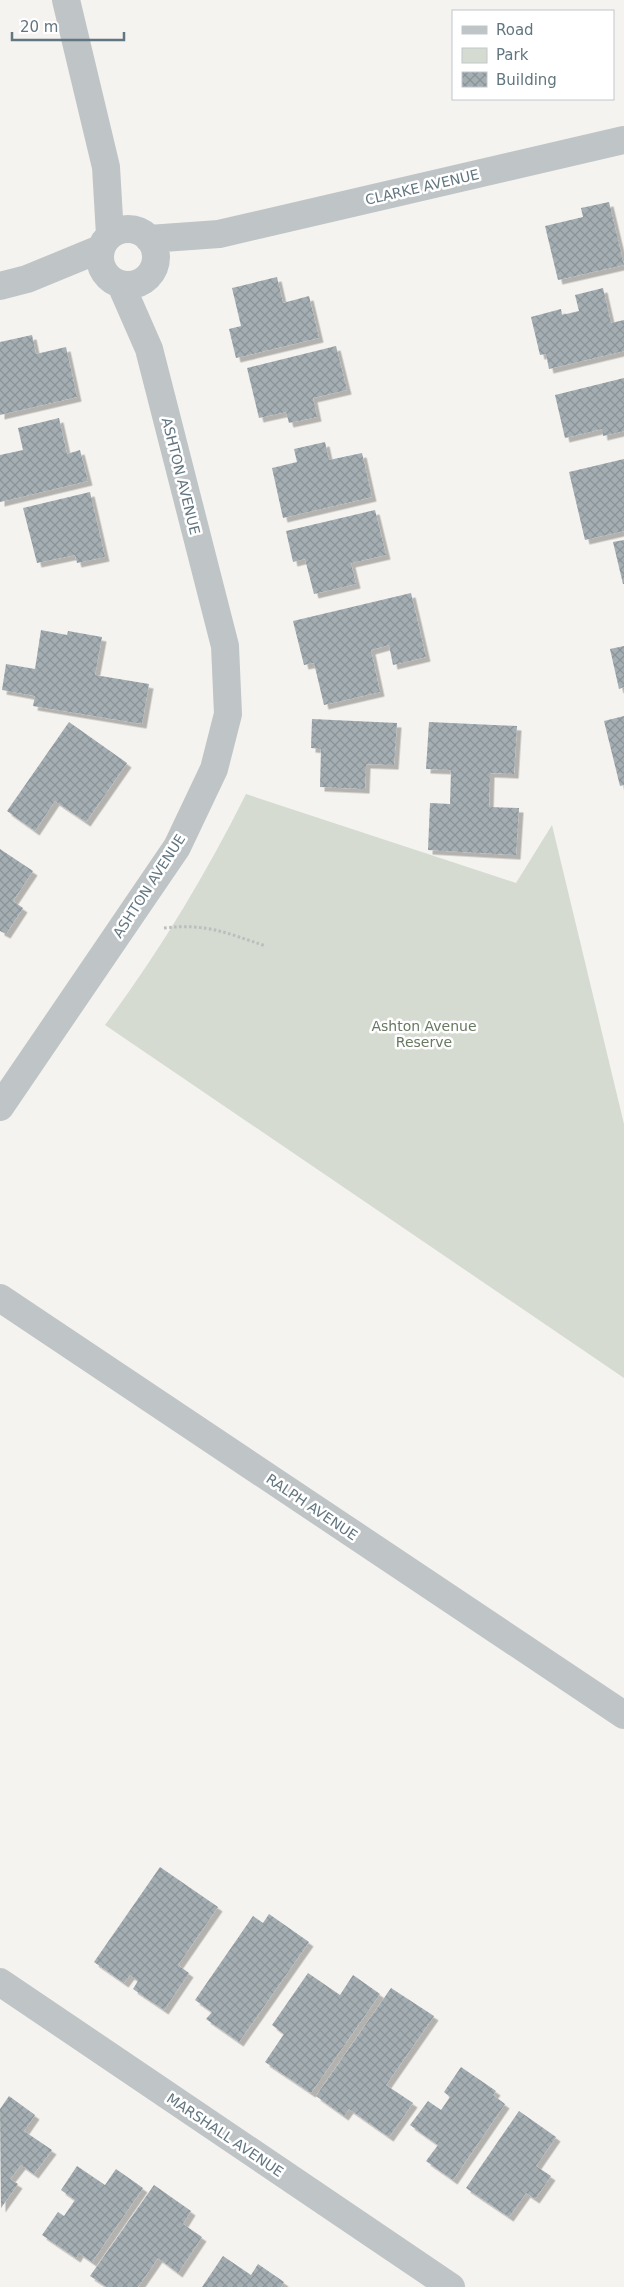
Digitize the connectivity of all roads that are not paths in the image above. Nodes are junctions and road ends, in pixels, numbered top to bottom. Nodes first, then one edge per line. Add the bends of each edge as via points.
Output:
1 (66, 0) edge
2 (624, 140) edge
3 (219, 234) junction
4 (123, 238) junction
5 (132, 276) junction
6 (27, 279) junction
7 (0, 286) edge
8 (0, 1107) edge
9 (0, 1298) edge
10 (624, 1715) edge
11 (0, 1982) edge
12 (451, 2287) edge

1 - 4 street
2 - 3 street, CLARKE AVENUE
3 - 4 street, CLARKE AVENUE
3 - 5 street, CLARKE AVENUE
4 - 5 street via 154,247
4 - 5 street via 99,258
4 - 6 street, CLARKE AVENUE
5 - 6 street, CLARKE AVENUE
5 - 8 street, ASHTON AVENUE via 225,646 228,714 214,769 177,847
6 - 7 street, CLARKE AVENUE
9 - 10 street, RALPH AVENUE
11 - 12 street, MARSHALL AVENUE

